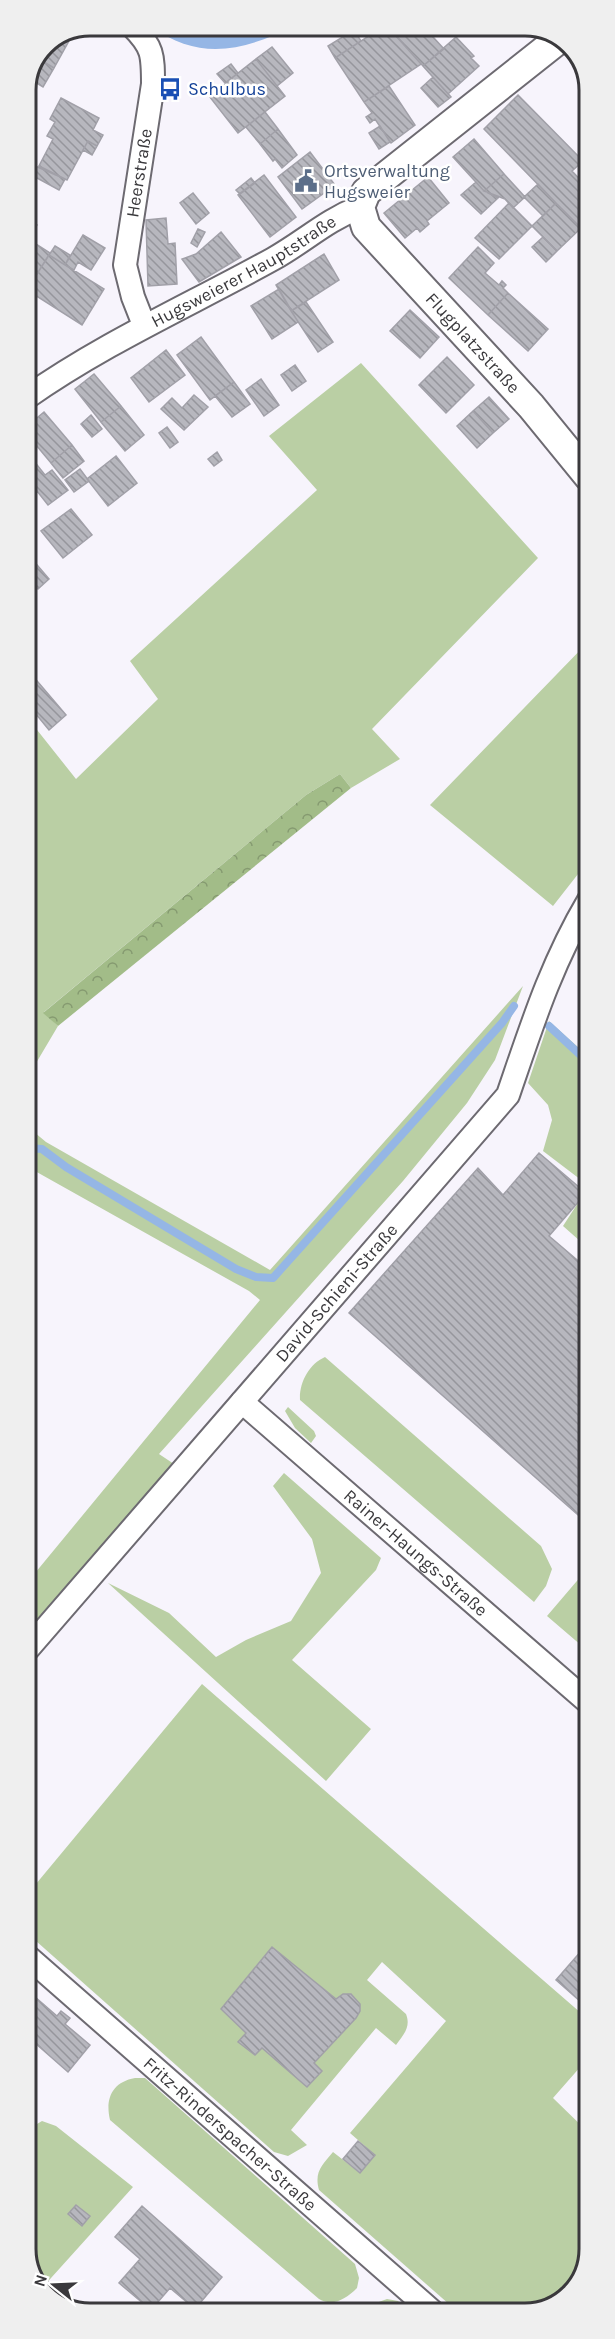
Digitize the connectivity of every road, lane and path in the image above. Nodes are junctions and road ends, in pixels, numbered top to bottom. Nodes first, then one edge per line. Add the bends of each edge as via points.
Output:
1 (142, 36) edge
2 (553, 44) edge
3 (360, 207) junction
4 (144, 325) junction
5 (36, 393) edge
6 (579, 465) edge
7 (579, 917) edge
8 (242, 1402) junction
9 (36, 1639) edge
10 (579, 1694) edge
11 (36, 1964) edge
12 (423, 2303) edge

1 - 4 street, Heerstraße via 153,55 153,84 125,265
2 - 3 street, Hugsweierer Hauptstraße via 366,192
3 - 4 street, Hugsweierer Hauptstraße via 315,229 276,258
3 - 6 street, Flugplatzstraße via 366,227 531,406
4 - 5 street, Hugsweierer Hauptstraße
7 - 8 street, David-Schieni-Straße via 541,994 508,1095
8 - 9 street, David-Schieni-Straße
8 - 10 street, Rainer-Haungs-Straße
11 - 12 street, Fritz-Rinderspacher-Straße

